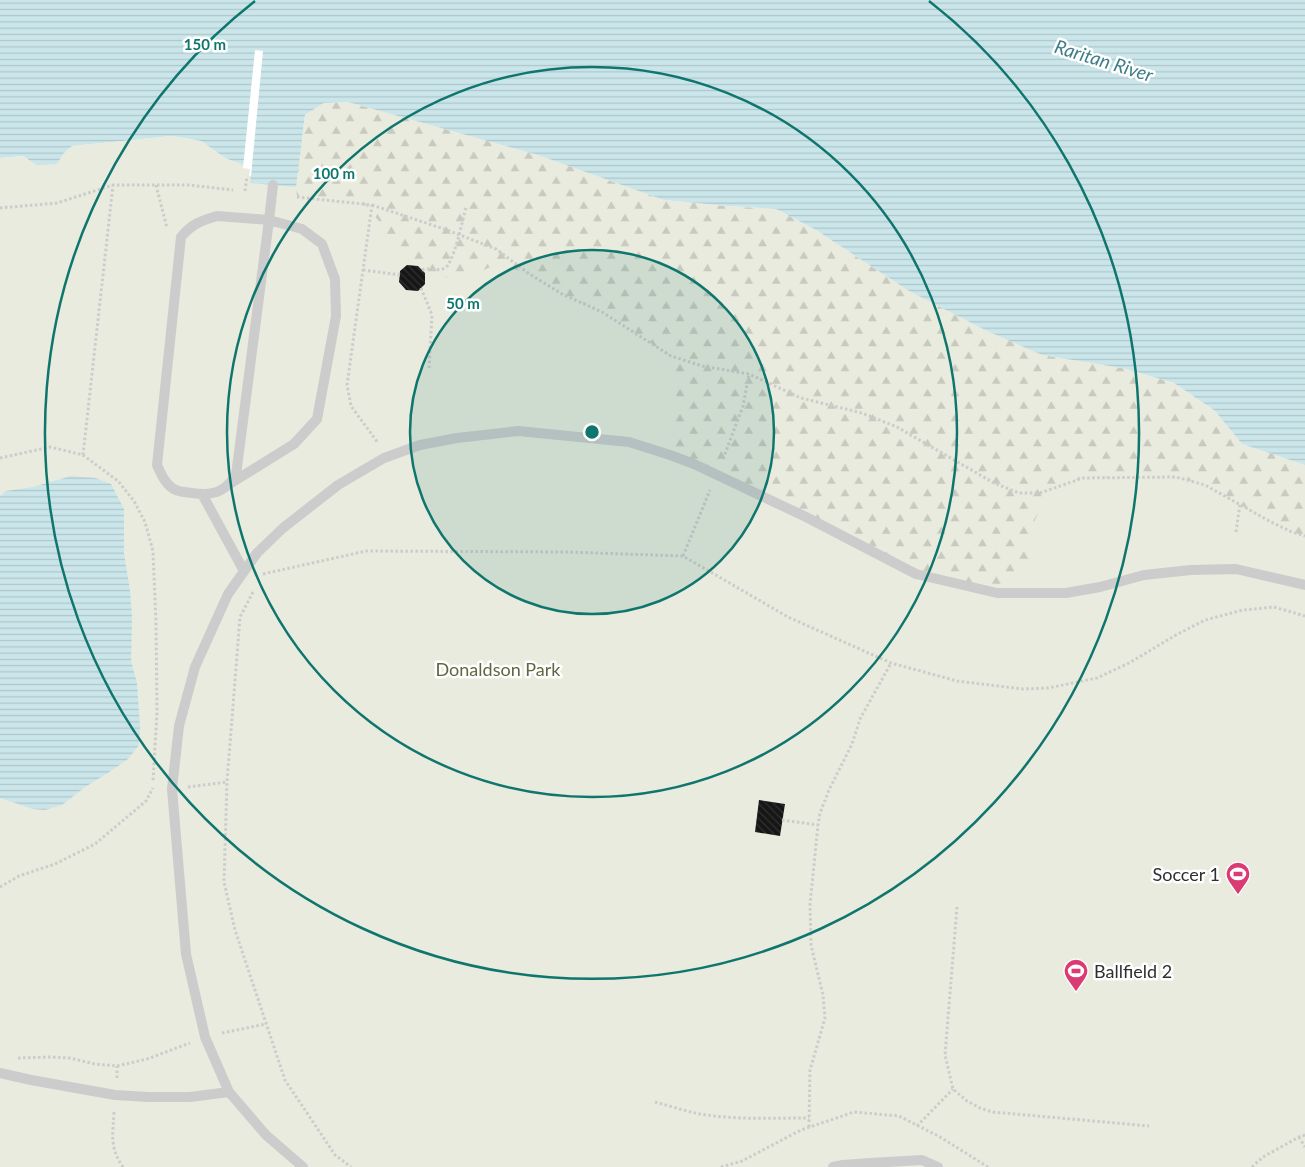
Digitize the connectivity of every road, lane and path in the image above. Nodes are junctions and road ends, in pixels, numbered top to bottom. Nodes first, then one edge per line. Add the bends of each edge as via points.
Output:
1 (247, 176) dead end
2 (113, 185) junction
3 (156, 185) junction
4 (273, 186) dead end
5 (232, 190) dead end
6 (245, 191) dead end
7 (372, 205) dead end
8 (466, 207) dead end
9 (0, 208) edge
10 (269, 220) junction
11 (458, 235) junction
12 (180, 237) junction
13 (363, 270) dead end
14 (422, 270) dead end
15 (400, 276) dead end
16 (421, 288) dead end
17 (429, 368) dead end
18 (83, 455) junction
19 (0, 458) edge
20 (230, 484) junction
21 (202, 494) junction
22 (1240, 504) junction
23 (1236, 532) dead end
24 (1305, 536) edge
25 (244, 571) junction
26 (263, 574) dead end
27 (1305, 585) edge
28 (253, 591) dead end
29 (1305, 616) edge
30 (890, 662) junction
31 (782, 820) dead end
32 (818, 826) junction
33 (0, 887) edge
34 (956, 906) dead end
35 (266, 1024) junction
36 (205, 1037) junction
37 (15, 1058) dead end
38 (118, 1066) junction
39 (0, 1073) edge
40 (953, 1089) junction
41 (229, 1092) junction
42 (115, 1095) junction
43 (654, 1102) dead end
44 (809, 1118) junction
45 (917, 1126) junction
46 (1149, 1126) dead end
47 (809, 1127) junction
48 (1305, 1136) edge
49 (1299, 1138) junction
50 (1305, 1147) edge
51 (123, 1167) edge
52 (303, 1167) edge
53 (351, 1167) edge
54 (721, 1167) edge
55 (833, 1167) edge
56 (938, 1167) edge
57 (988, 1167) edge
58 (1252, 1167) edge

1 - 6 path
2 - 3 path
2 - 9 path via 57,204
2 - 18 path
3 - 5 path
3 - 12 path via 167,228
4 - 10 lane
7 - 11 path
8 - 11 path
10 - 12 lane via 217,216 188,228
10 - 20 lane via 236,476
10 - 20 lane via 302,229 322,244 336,279 336,316 317,419 294,444
11 - 14 path via 453,256 445,268
11 - 22 path via 496,249 562,294 602,312 671,356 702,366 749,374 801,398 862,413 897,427 994,484 1019,493 1040,493 1083,478 1176,477 1205,485
12 - 21 lane via 157,465 164,480 175,490
13 - 15 path
16 - 17 path via 432,315
18 - 19 path via 50,447
18 - 33 path via 118,481 134,500 145,522 153,551 157,712 153,789 146,801 95,844
20 - 21 lane via 212,494
21 - 25 lane
22 - 23 path
22 - 24 path via 1270,522
25 - 27 lane via 256,553 283,528 338,486 384,458 457,438 518,431 629,442 670,455 806,517 916,574 997,593 1066,593 1144,574 1192,570 1236,569
25 - 36 lane via 228,594 195,667 179,726 172,790 186,954
26 - 30 path via 366,551 683,556 788,617
28 - 35 path via 240,617 227,782 224,882
29 - 30 path via 1274,607 1243,610 1205,620 1097,678 1048,688 1023,689 957,681
30 - 32 path via 860,719 852,744 829,790
31 - 32 path
32 - 44 path via 810,904 810,945 823,995 825,1018 810,1070
34 - 40 path via 945,1055
35 - 36 path
35 - 53 path via 285,1080 335,1156
36 - 38 path
36 - 41 lane
37 - 38 path via 70,1058
38 - 42 path
39 - 42 lane
40 - 45 path
40 - 46 path via 967,1101 993,1112
41 - 42 lane via 190,1097
41 - 52 lane via 266,1135
42 - 51 path via 112,1142
43 - 44 path via 719,1116
44 - 47 path
45 - 47 path via 899,1116 854,1112
45 - 57 path
47 - 54 path via 742,1161
48 - 49 path
49 - 50 path
49 - 58 path via 1263,1157
55 - 56 lane via 922,1160

